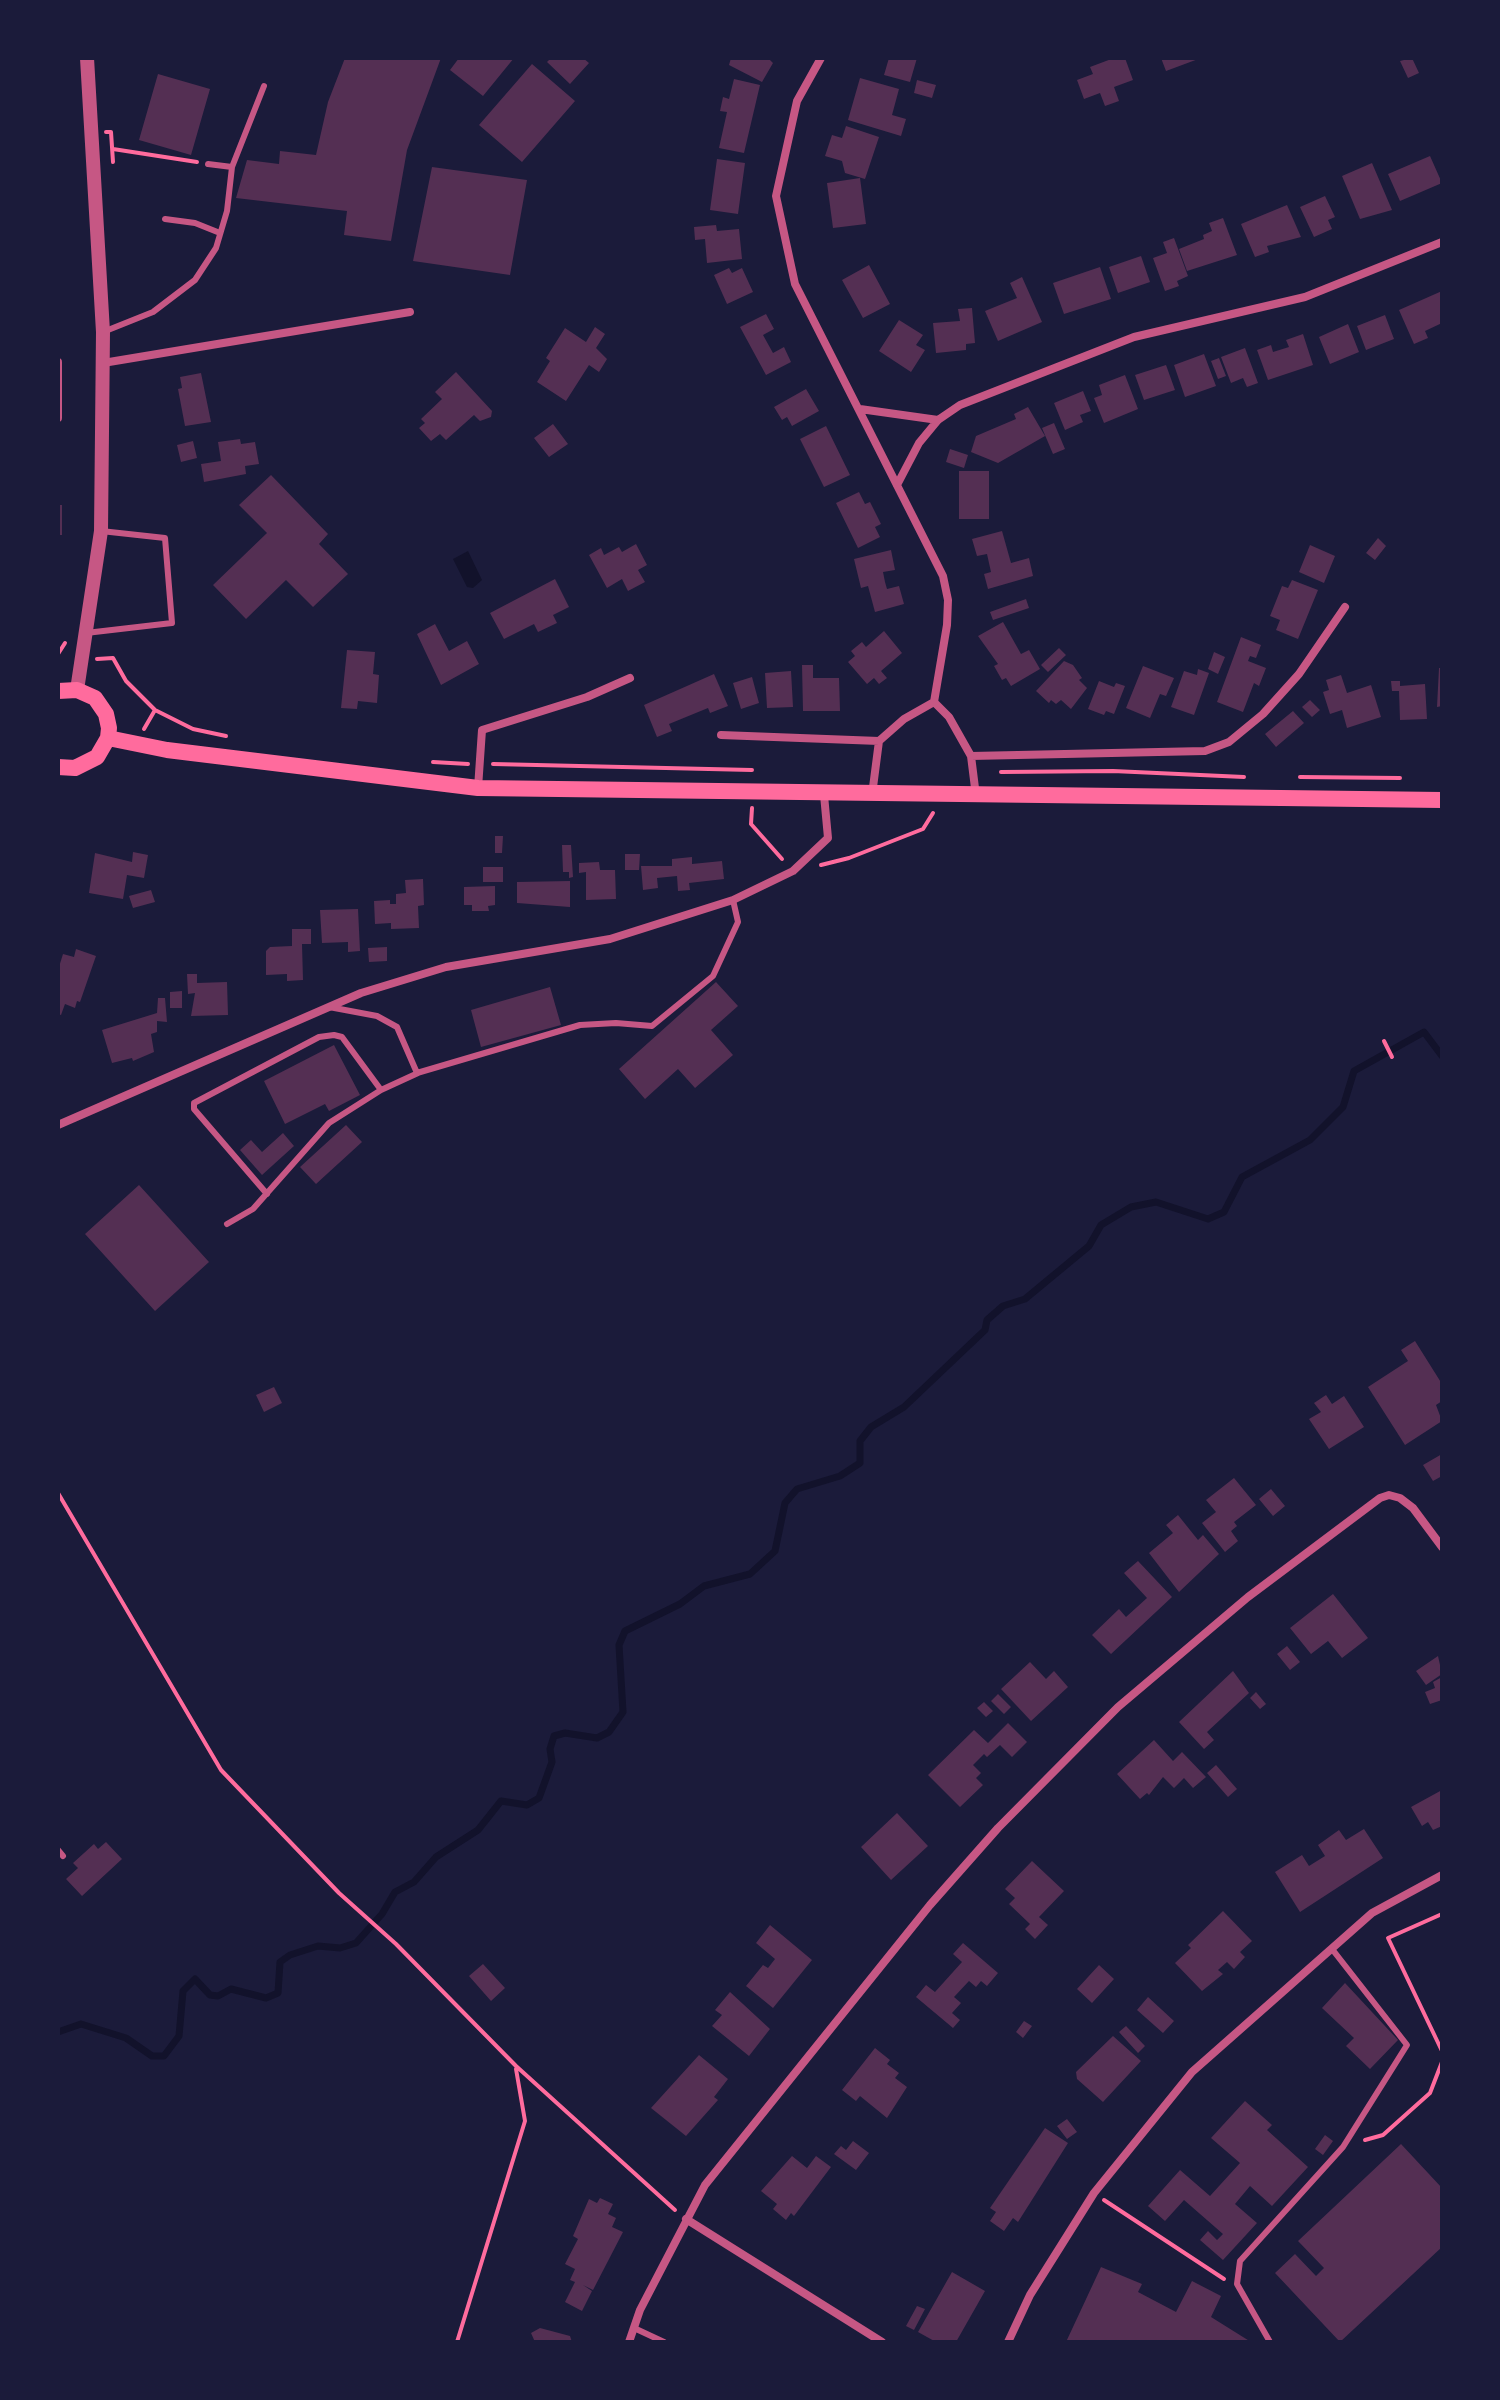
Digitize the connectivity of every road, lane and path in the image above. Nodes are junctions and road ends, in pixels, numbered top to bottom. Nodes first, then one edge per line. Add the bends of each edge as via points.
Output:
1 (87, 58) edge
2 (821, 58) edge
3 (264, 86) dead end
4 (111, 132) dead end
5 (208, 164) joint
6 (232, 167) junction
7 (165, 219) dead end
8 (220, 233) junction
9 (1442, 242) edge
10 (410, 312) dead end
11 (103, 332) junction
12 (58, 362) edge
13 (103, 363) junction
14 (860, 409) junction
15 (58, 418) edge
16 (938, 420) junction
17 (897, 485) junction
18 (101, 531) junction
19 (1345, 607) dead end
20 (86, 633) junction
21 (108, 658) dead end
22 (630, 678) dead end
23 (77, 690) junction
24 (58, 691) edge
25 (934, 702) junction
26 (721, 735) dead end
27 (108, 738) junction
28 (232, 738) dead end
29 (879, 741) junction
30 (971, 756) junction
31 (426, 761) dead end
32 (479, 764) junction
33 (58, 767) edge
34 (764, 771) dead end
35 (975, 773) junction
36 (1252, 777) dead end
37 (1297, 777) dead end
38 (1401, 779) dead end
39 (478, 788) junction
40 (824, 795) junction
41 (872, 795) junction
42 (976, 796) junction
43 (1442, 800) edge
44 (733, 900) junction
45 (325, 1006) junction
46 (1384, 1041) dead end
47 (1392, 1057) dead end
48 (418, 1073) junction
49 (381, 1090) junction
50 (58, 1125) edge
51 (267, 1194) junction
52 (227, 1224) dead end
53 (58, 1493) edge
54 (1442, 1547) edge
55 (1442, 1875) edge
56 (1442, 1914) edge
57 (1332, 1949) junction
58 (1442, 2051) edge
59 (1442, 2062) edge
60 (516, 2066) junction
61 (1343, 2147) junction
62 (1094, 2193) junction
63 (686, 2219) junction
64 (1237, 2284) junction
65 (634, 2328) junction
66 (457, 2342) edge
67 (629, 2342) edge
68 (664, 2342) edge
69 (882, 2342) edge
70 (1008, 2342) edge
71 (1270, 2342) edge

1 - 11 street
2 - 14 street via 797,101 776,196 795,284
3 - 6 lane
4 - 5 path via 113,149
5 - 6 lane
6 - 8 lane
7 - 8 lane
8 - 11 lane via 195,280 153,312
9 - 16 street via 1305,297 1134,337 960,405
10 - 13 street
11 - 13 street
12 - 15 street
13 - 18 street
14 - 16 street
14 - 17 street
16 - 17 street
17 - 25 street via 943,576 948,600
18 - 20 street
18 - 20 lane via 165,538 172,623
19 - 30 street via 1299,674 1229,742 1205,751
20 - 23 street
21 - 28 path via 155,710 193,729
22 - 32 street via 482,730
23 - 24 main road
23 - 27 main road via 95,698 106,714
25 - 29 street
25 - 30 street
26 - 29 street
27 - 33 main road via 86,765
27 - 39 main road
29 - 41 street
30 - 35 street
31 - 32 path
32 - 34 path
32 - 39 street
35 - 36 path
35 - 42 street
37 - 38 path
39 - 40 main road
40 - 41 main road
40 - 44 street via 828,838 793,871
41 - 42 main road
42 - 43 main road
44 - 45 street via 610,939 446,967
44 - 48 lane via 738,922 713,976 652,1026 580,1025
45 - 48 lane via 377,1016 397,1027
45 - 50 street
46 - 47 path
48 - 49 lane
49 - 51 lane via 329,1123
49 - 51 lane via 342,1037 334,1035 319,1037 194,1103
51 - 52 lane
53 - 60 path via 221,1770
54 - 63 street via 1413,1508 1400,1498 1380,1498 1150,1677 998,1828 930,1905 705,2185
55 - 57 street via 1372,1913
56 - 58 path via 1388,1938
57 - 61 lane via 1407,2045
57 - 62 street via 1192,2072
59 - 61 path via 1430,2093 1383,2135
60 - 63 path
60 - 66 path via 525,2121
61 - 64 lane via 1240,2261
62 - 64 path
62 - 70 street via 1030,2295
63 - 65 street
63 - 69 street
64 - 71 lane
65 - 67 street
65 - 68 lane

